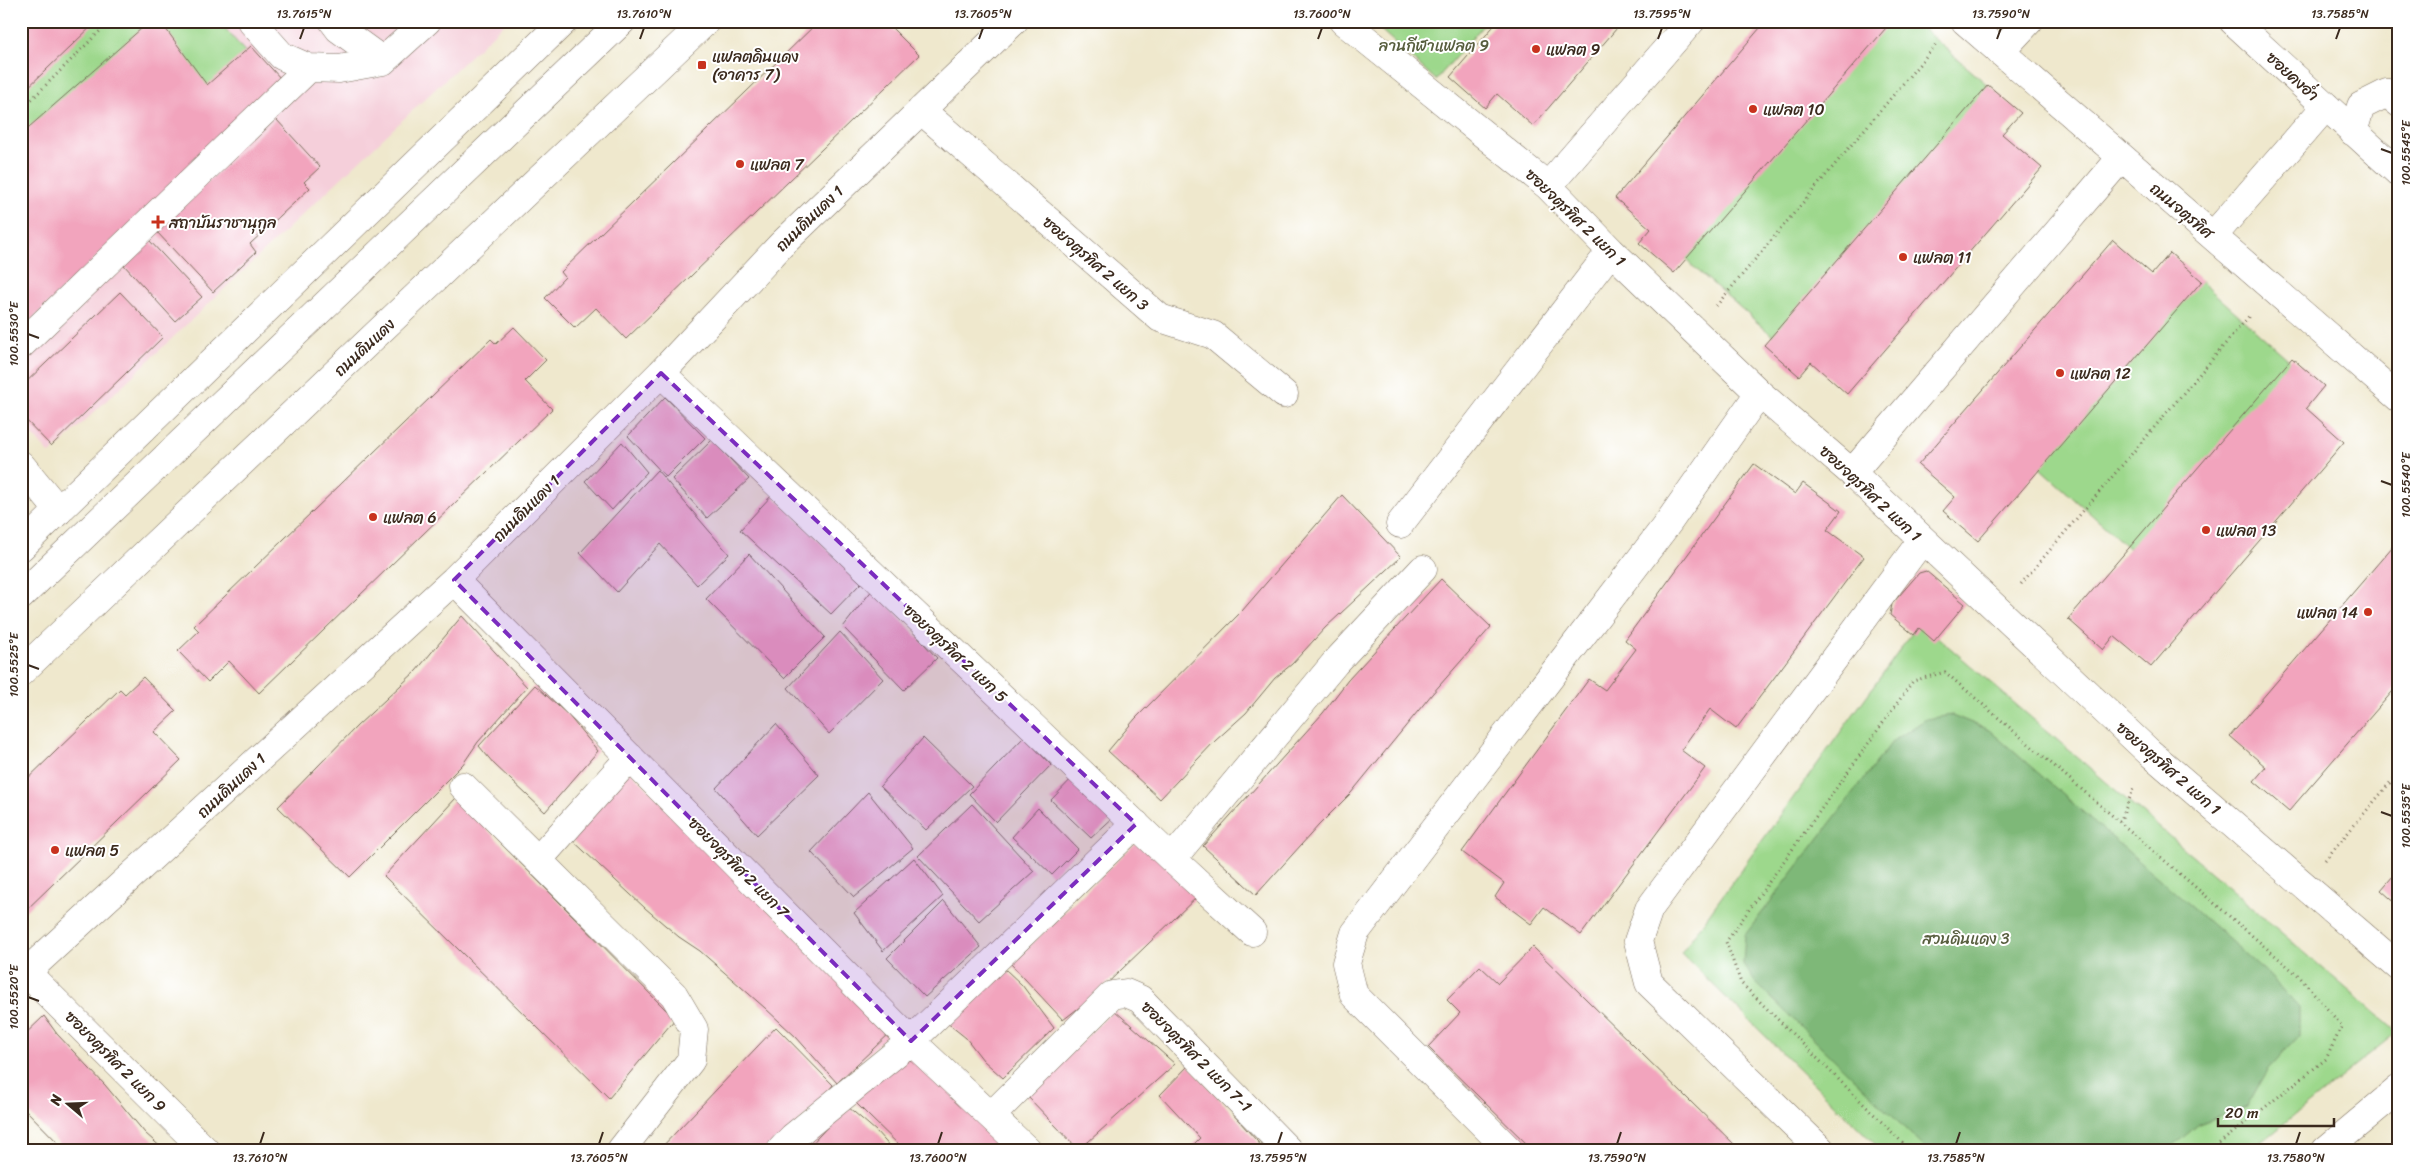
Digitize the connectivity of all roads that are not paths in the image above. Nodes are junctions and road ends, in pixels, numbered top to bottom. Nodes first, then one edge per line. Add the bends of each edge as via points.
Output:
1 (252, 21) edge
2 (333, 21) edge
3 (427, 21) edge
4 (564, 21) edge
5 (622, 21) edge
6 (706, 21) edge
7 (1014, 21) edge
8 (1343, 21) edge
9 (1690, 21) edge
10 (1965, 21) edge
11 (2029, 21) edge
12 (2233, 21) edge
13 (2000, 52) junction
14 (383, 61) junction
15 (309, 68) junction
16 (2395, 91) edge
17 (2326, 106) junction
18 (921, 110) junction
19 (2354, 132) junction
20 (2121, 158) junction
21 (2399, 173) edge
22 (1548, 186) junction
23 (2213, 236) junction
24 (1611, 252) junction
25 (21, 345) edge
26 (660, 373) junction
27 (1758, 393) junction
28 (1284, 394) dead end
29 (2399, 398) edge
30 (21, 465) edge
31 (1852, 473) junction
32 (59, 511) junction
33 (1400, 524) dead end
34 (1922, 540) junction
35 (21, 547) edge
36 (1423, 569) dead end
37 (454, 580) junction
38 (21, 596) edge
39 (21, 672) edge
40 (630, 757) junction
41 (463, 786) dead end
42 (1136, 824) junction
43 (1172, 859) junction
44 (538, 860) junction
45 (1252, 932) dead end
46 (2399, 967) edge
47 (24, 975) edge
48 (911, 1041) junction
49 (2399, 1089) edge
50 (991, 1116) junction
51 (205, 1150) edge
52 (621, 1150) edge
53 (781, 1150) edge
54 (1027, 1150) edge
55 (1288, 1150) edge
56 (1509, 1150) edge
57 (1820, 1150) edge
58 (2326, 1150) edge

1 - 15 street via 282,56
2 - 14 street
3 - 14 street
4 - 32 street
5 - 38 street
6 - 39 street, ถนนดินแดง
7 - 18 street, ถนนดินแดง 1
8 - 22 street, ซอยจตุรทิศ 2 แยก 1
9 - 22 street
10 - 13 street, ถนนจตุรทิศ
11 - 13 street
12 - 17 street, ซอยคงอ่ำ
13 - 20 street, ถนนจตุรทิศ
14 - 15 street via 339,70
15 - 25 street
16 - 19 street via 2362,106
17 - 19 street, ซอยคงอ่ำ
17 - 23 street
18 - 26 street, ถนนดินแดง 1 via 781,245
18 - 28 street, ซอยจตุรทิศ 2 แยก 3 via 1160,318 1213,335
19 - 21 street, ซอยคงอ่ำ
20 - 23 street, ถนนจตุรทิศ
20 - 31 street
22 - 24 street, ซอยจตุรทิศ 2 แยก 1
23 - 29 street, ถนนจตุรทิศ
24 - 27 street, ซอยจตุรทิศ 2 แยก 1
24 - 33 street
26 - 37 street, ถนนดินแดง 1
26 - 42 street, ซอยจตุรทิศ 2 แยก 5
27 - 31 street, ซอยจตุรทิศ 2 แยก 1
27 - 56 street via 1668,523 1355,933 1346,963 1354,995
30 - 32 street
31 - 34 street, ซอยจตุรทิศ 2 แยก 1
32 - 35 street
34 - 46 street, ซอยจตุรทิศ 2 แยก 1 via 2149,752
34 - 57 street via 1650,909 1638,941 1649,983
36 - 43 street via 1335,663
37 - 40 street, ซอยจตุรทิศ 2 แยก 7
37 - 47 street, ถนนดินแดง 1
40 - 44 street
40 - 48 street, ซอยจตุรทิศ 2 แยก 7
41 - 44 street
42 - 43 street, ซอยจตุรทิศ 2 แยก 5
42 - 48 street
43 - 45 street, ซอยจตุรทิศ 2 แยก 5
44 - 52 street via 674,995 694,1030 691,1060
47 - 51 street, ซอยจตุรทิศ 2 แยก 9
48 - 50 street, ซอยจตุรทิศ 2 แยก 7
48 - 53 street
49 - 58 street
50 - 54 street, ซอยจตุรทิศ 2 แยก 7
50 - 55 street, ซอยจตุรทิศ 2 แยก 7-1 via 1112,995 1126,992 1140,999

